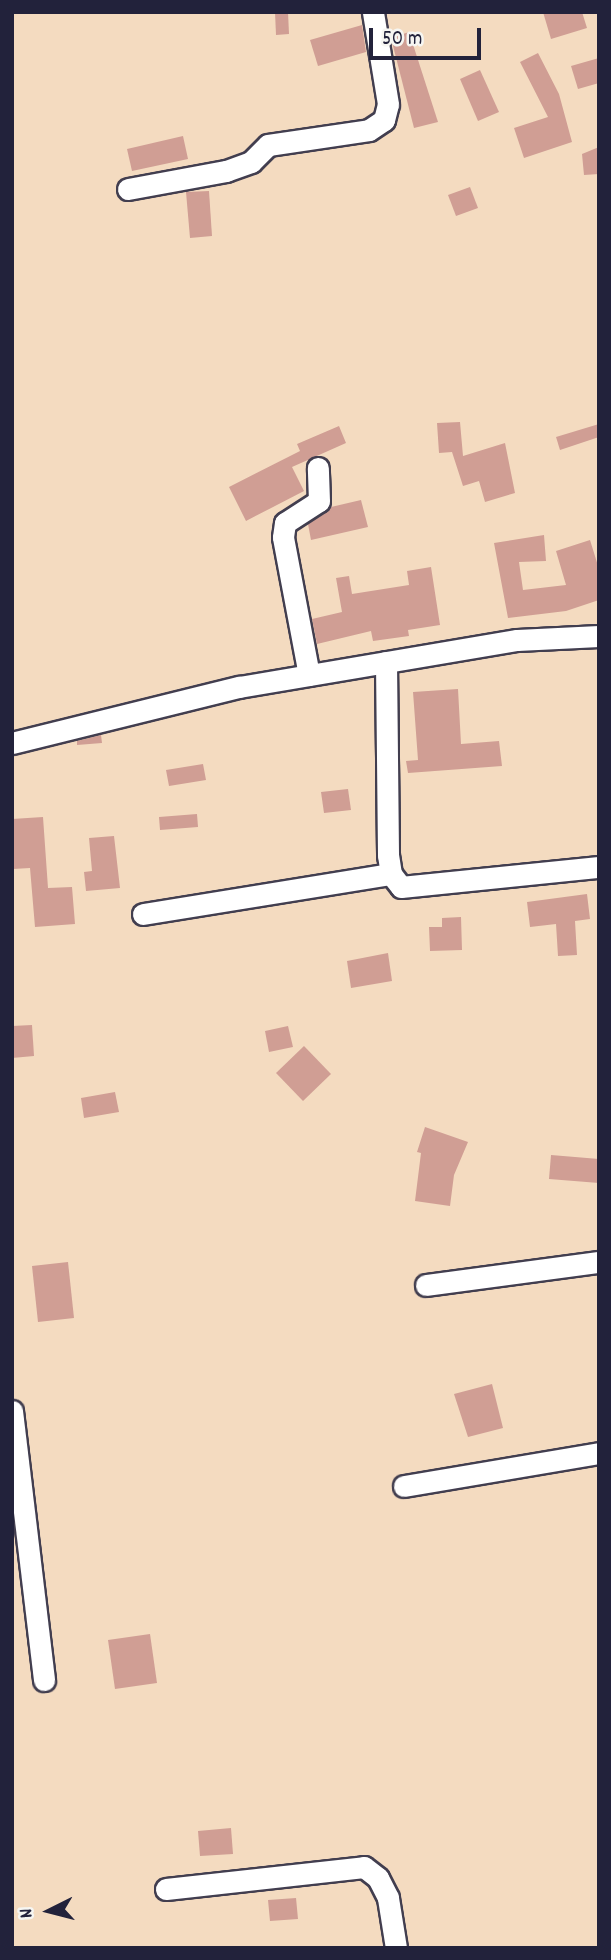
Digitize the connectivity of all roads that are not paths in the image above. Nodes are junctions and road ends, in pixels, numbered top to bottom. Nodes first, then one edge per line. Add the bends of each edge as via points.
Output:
1 (373, 12) edge
2 (128, 189) dead end
3 (318, 468) dead end
4 (599, 636) edge
5 (386, 662) junction
6 (309, 675) junction
7 (13, 742) edge
8 (599, 867) edge
9 (391, 874) junction
10 (143, 914) dead end
11 (599, 1262) edge
12 (426, 1285) dead end
13 (12, 1410) edge
14 (599, 1453) edge
15 (404, 1486) dead end
16 (44, 1680) dead end
17 (166, 1889) dead end
18 (396, 1948) edge

1 - 2 street via 388,104 384,120 369,130 268,145 251,162 226,171
3 - 6 street via 322,491 318,501 285,523 283,537
4 - 5 street via 517,640
5 - 6 street
5 - 9 street
6 - 7 street via 239,687
8 - 9 street via 422,888 401,887
9 - 10 street
11 - 12 street
13 - 16 street
14 - 15 street
17 - 18 street via 364,1867 378,1878 388,1898

